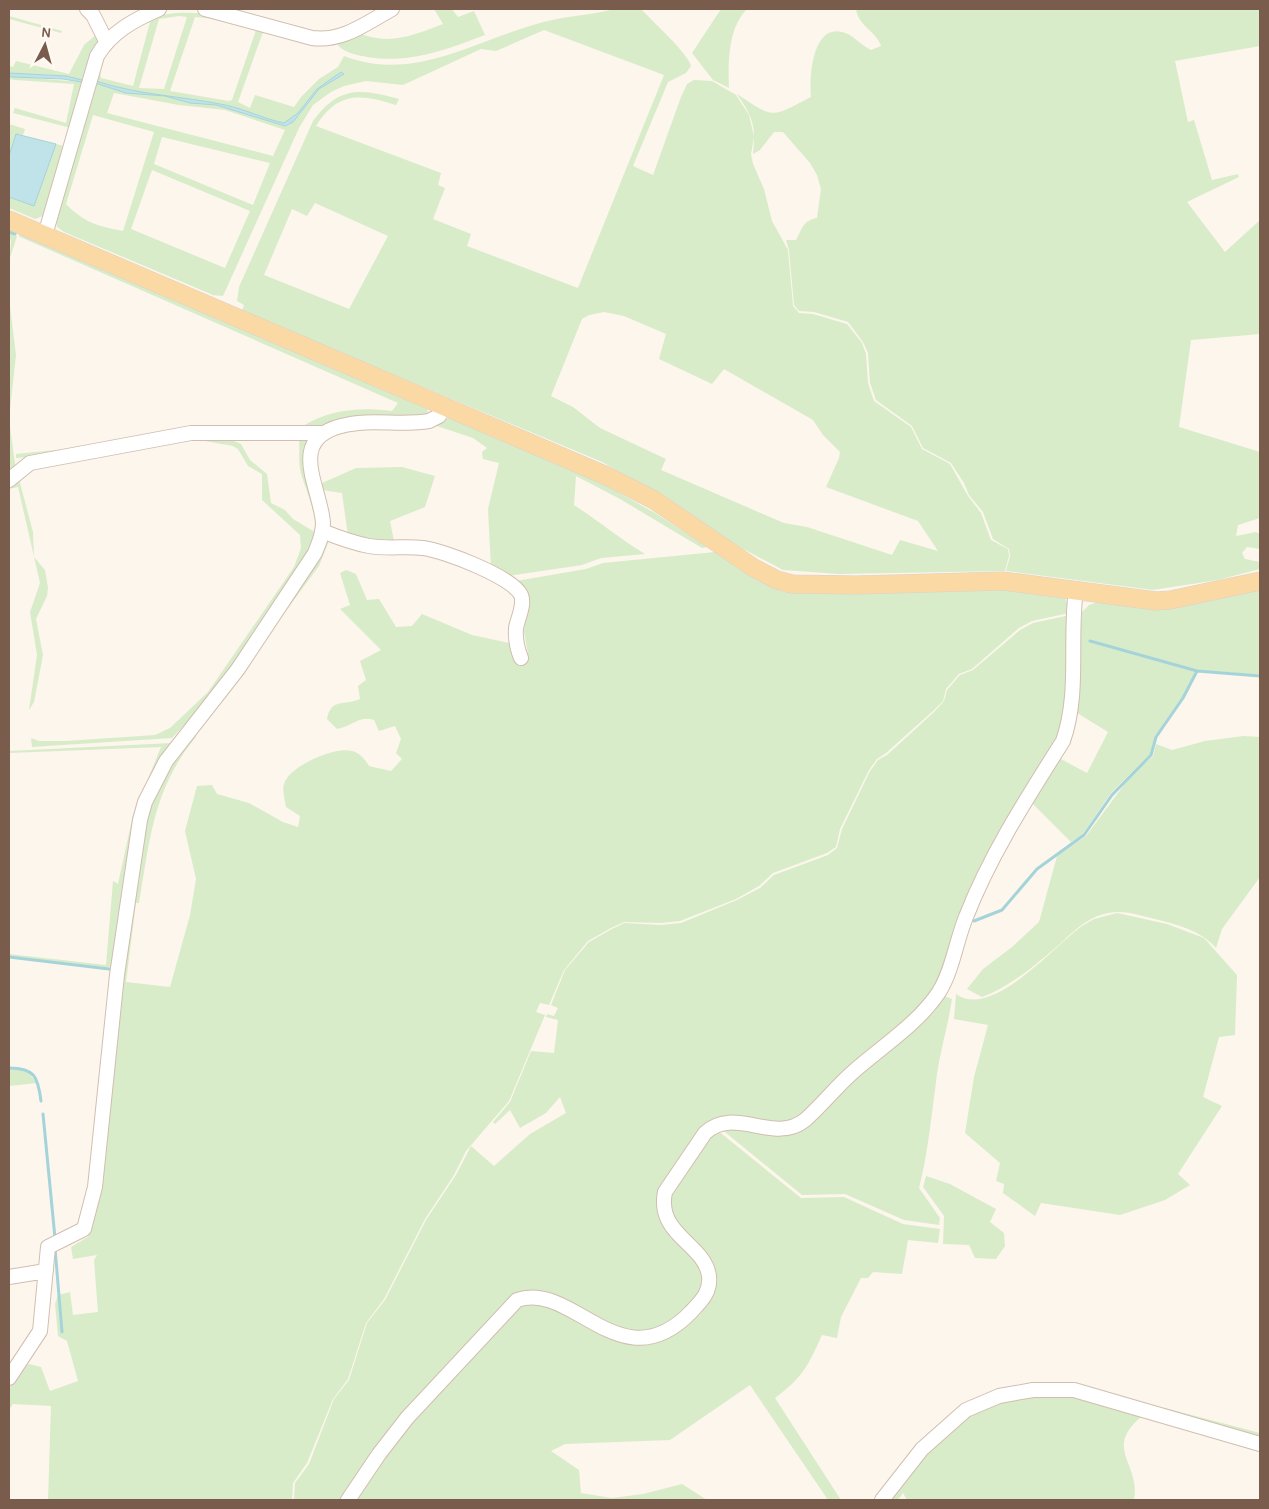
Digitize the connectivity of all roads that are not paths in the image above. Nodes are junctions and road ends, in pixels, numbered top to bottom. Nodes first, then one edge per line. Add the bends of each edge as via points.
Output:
1 (87, 9) edge
2 (159, 9) edge
3 (205, 9) edge
4 (392, 9) edge
5 (106, 41) junction
6 (9, 220) edge
7 (45, 235) junction
8 (446, 406) junction
9 (324, 433) junction
10 (9, 480) edge
11 (322, 531) junction
12 (1260, 581) edge
13 (1076, 589) junction
14 (520, 658) dead end
15 (46, 1271) junction
16 (9, 1277) edge
17 (9, 1378) edge
18 (1260, 1444) edge
19 (348, 1500) edge
20 (882, 1500) edge

1 - 5 street
2 - 5 street via 134,21
3 - 4 street via 312,38 328,39 344,35
5 - 7 street via 92,71
6 - 7 main road
7 - 8 main road
8 - 9 street via 440,416 429,421 362,422
8 - 13 main road via 630,487 777,580 812,585 1003,582
9 - 10 street via 191,433 30,463
9 - 11 street via 311,448 310,464 322,516
11 - 14 street via 367,546 439,551 506,580 522,596 516,638
11 - 15 street via 315,553 238,669 166,761 145,802 117,975 95,1187 84,1229 48,1247
12 - 13 main road via 1170,600 1117,597
13 - 19 street via 1073,704 1064,737 1011,824 986,874 965,918 938,992 912,1021 795,1126 776,1129 738,1122 713,1125 665,1192 665,1217 709,1274 706,1295 674,1328 650,1337 636,1337 595,1325 547,1298 534,1296 517,1300 417,1406
15 - 16 street
15 - 17 street via 40,1331
18 - 20 street via 1074,1390 1033,1390 999,1396 966,1410 922,1449

